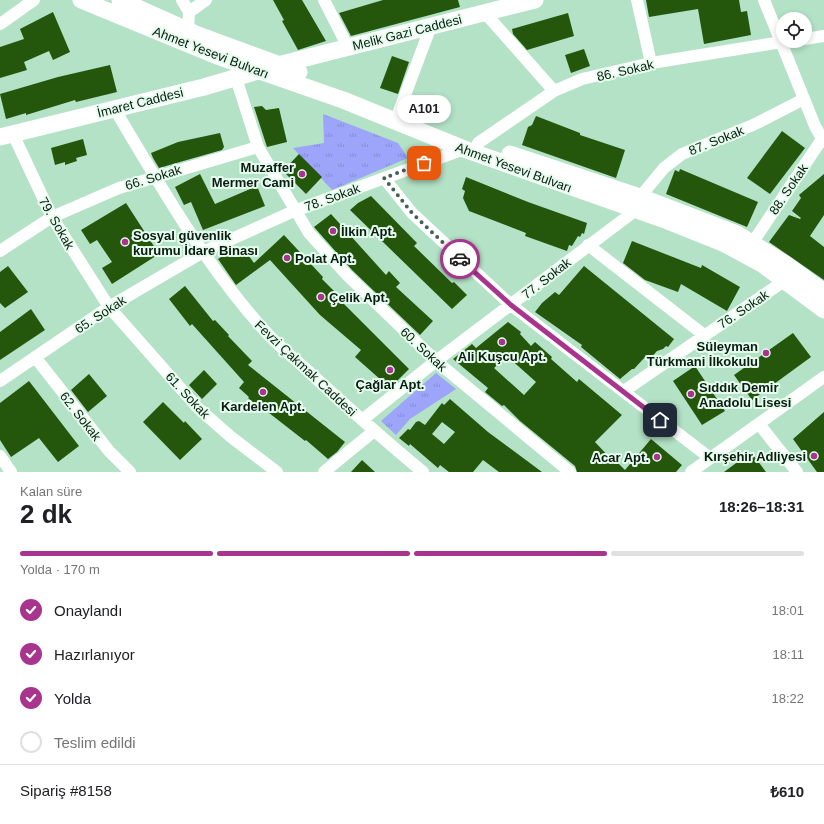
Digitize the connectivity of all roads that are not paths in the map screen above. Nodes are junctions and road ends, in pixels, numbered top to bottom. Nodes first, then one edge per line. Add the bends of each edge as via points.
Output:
1 (34, 0) edge
2 (81, 0) edge
3 (120, 0) edge
4 (182, 0) edge
5 (206, 0) edge
6 (324, 0) edge
7 (535, 0) edge
8 (637, 0) edge
9 (764, 0) edge
10 (489, 8) edge
11 (189, 12) junction
12 (0, 24) edge
13 (776, 25) edge
14 (431, 26) junction
15 (188, 31) junction
16 (824, 36) edge
17 (812, 38) edge
18 (776, 43) edge
19 (348, 47) junction
20 (786, 48) edge
21 (651, 63) junction
22 (278, 65) junction
23 (259, 71) junction
24 (236, 78) junction
25 (554, 91) junction
26 (804, 99) junction
27 (114, 108) junction
28 (399, 111) junction
29 (6, 136) edge
30 (823, 139) edge
31 (471, 146) junction
32 (258, 147) junction
33 (155, 177) junction
34 (384, 178) junction
35 (638, 203) junction
36 (294, 211) junction
37 (52, 218) junction
38 (753, 242) junction
39 (588, 246) junction
40 (0, 251) edge
41 (203, 252) junction
42 (784, 281) junction
43 (824, 292) edge
44 (511, 305) junction
45 (109, 307) junction
46 (824, 310) edge
47 (704, 335) junction
48 (35, 357) junction
49 (436, 362) junction
50 (824, 377) edge
51 (0, 381) edge
52 (624, 391) junction
53 (362, 420) junction
54 (759, 424) junction
55 (374, 432) junction
56 (0, 456) edge
57 (710, 458) junction
58 (11, 472) edge
59 (130, 472) edge
60 (277, 472) edge
61 (324, 472) edge
62 (423, 472) edge
63 (570, 472) edge
64 (691, 472) edge
65 (796, 472) edge

1 - 12 street
2 - 23 main road, Ahmet Yesevi Bulvarı
3 - 15 main road, Ahmet Yesevi Bulvarı
4 - 11 street
5 - 11 street
6 - 19 street
7 - 10 main road, Melik Gazi Caddesi
8 - 21 street
9 - 13 street
10 - 14 main road, Melik Gazi Caddesi
10 - 25 street
11 - 15 street
14 - 19 main road, Melik Gazi Caddesi
14 - 28 street
15 - 22 main road, Ahmet Yesevi Bulvarı
16 - 17 street
18 - 21 street, 86. Sokak
19 - 22 main road, Melik Gazi Caddesi
20 - 26 street
21 - 25 street, 86. Sokak via 582,79
22 - 23 main road, İmaret Caddesi
22 - 28 main road, Ahmet Yesevi Bulvarı
23 - 24 main road, İmaret Caddesi
23 - 31 main road, Ahmet Yesevi Bulvarı
24 - 27 main road, İmaret Caddesi
24 - 32 street, 60. Sokak
25 - 31 street, 86. Sokak
26 - 30 street
26 - 35 street, 87. Sokak via 753,126 682,154 664,168
27 - 29 main road, İmaret Caddesi
27 - 33 street, Fevzi Çakmak Caddesi
28 - 31 main road, Ahmet Yesevi Bulvarı
29 - 37 street, 79. Sokak
30 - 38 street, 88. Sokak
31 - 34 street, 78. Sokak
31 - 35 main road, Ahmet Yesevi Bulvarı
32 - 33 street, 66. Sokak
32 - 36 street, 60. Sokak
33 - 37 street, 66. Sokak via 119,188
33 - 41 street, Fevzi Çakmak Caddesi
34 - 36 street, 78. Sokak
34 - 44 street via 412,213
35 - 38 main road, Ahmet Yesevi Bulvarı via 737,234
35 - 39 street, 77. Sokak
35 - 42 main road, Ahmet Yesevi Bulvarı via 723,243 762,264
36 - 41 street, 78. Sokak
36 - 49 street, 60. Sokak via 309,233 347,275
37 - 40 street, 66. Sokak
37 - 45 street, 79. Sokak
38 - 43 main road, Ahmet Yesevi Bulvarı
39 - 44 street, 77. Sokak
39 - 47 street
41 - 45 street, 65. Sokak
41 - 53 street, Fevzi Çakmak Caddesi via 266,333
42 - 46 main road, Ahmet Yesevi Bulvarı
42 - 47 street, 76. Sokak
44 - 49 street, 77. Sokak
44 - 52 street
45 - 48 street, 65. Sokak
45 - 60 street, 61. Sokak via 198,408
47 - 52 street, 76. Sokak
48 - 51 street, 65. Sokak
48 - 59 street, 62. Sokak via 109,451
49 - 53 street, 77. Sokak
49 - 63 street, 60. Sokak
50 - 54 street
52 - 57 street
53 - 55 street, Fevzi Çakmak Caddesi
54 - 57 street
54 - 65 street
55 - 61 street
55 - 62 street, Fevzi Çakmak Caddesi
56 - 58 street
57 - 64 street

